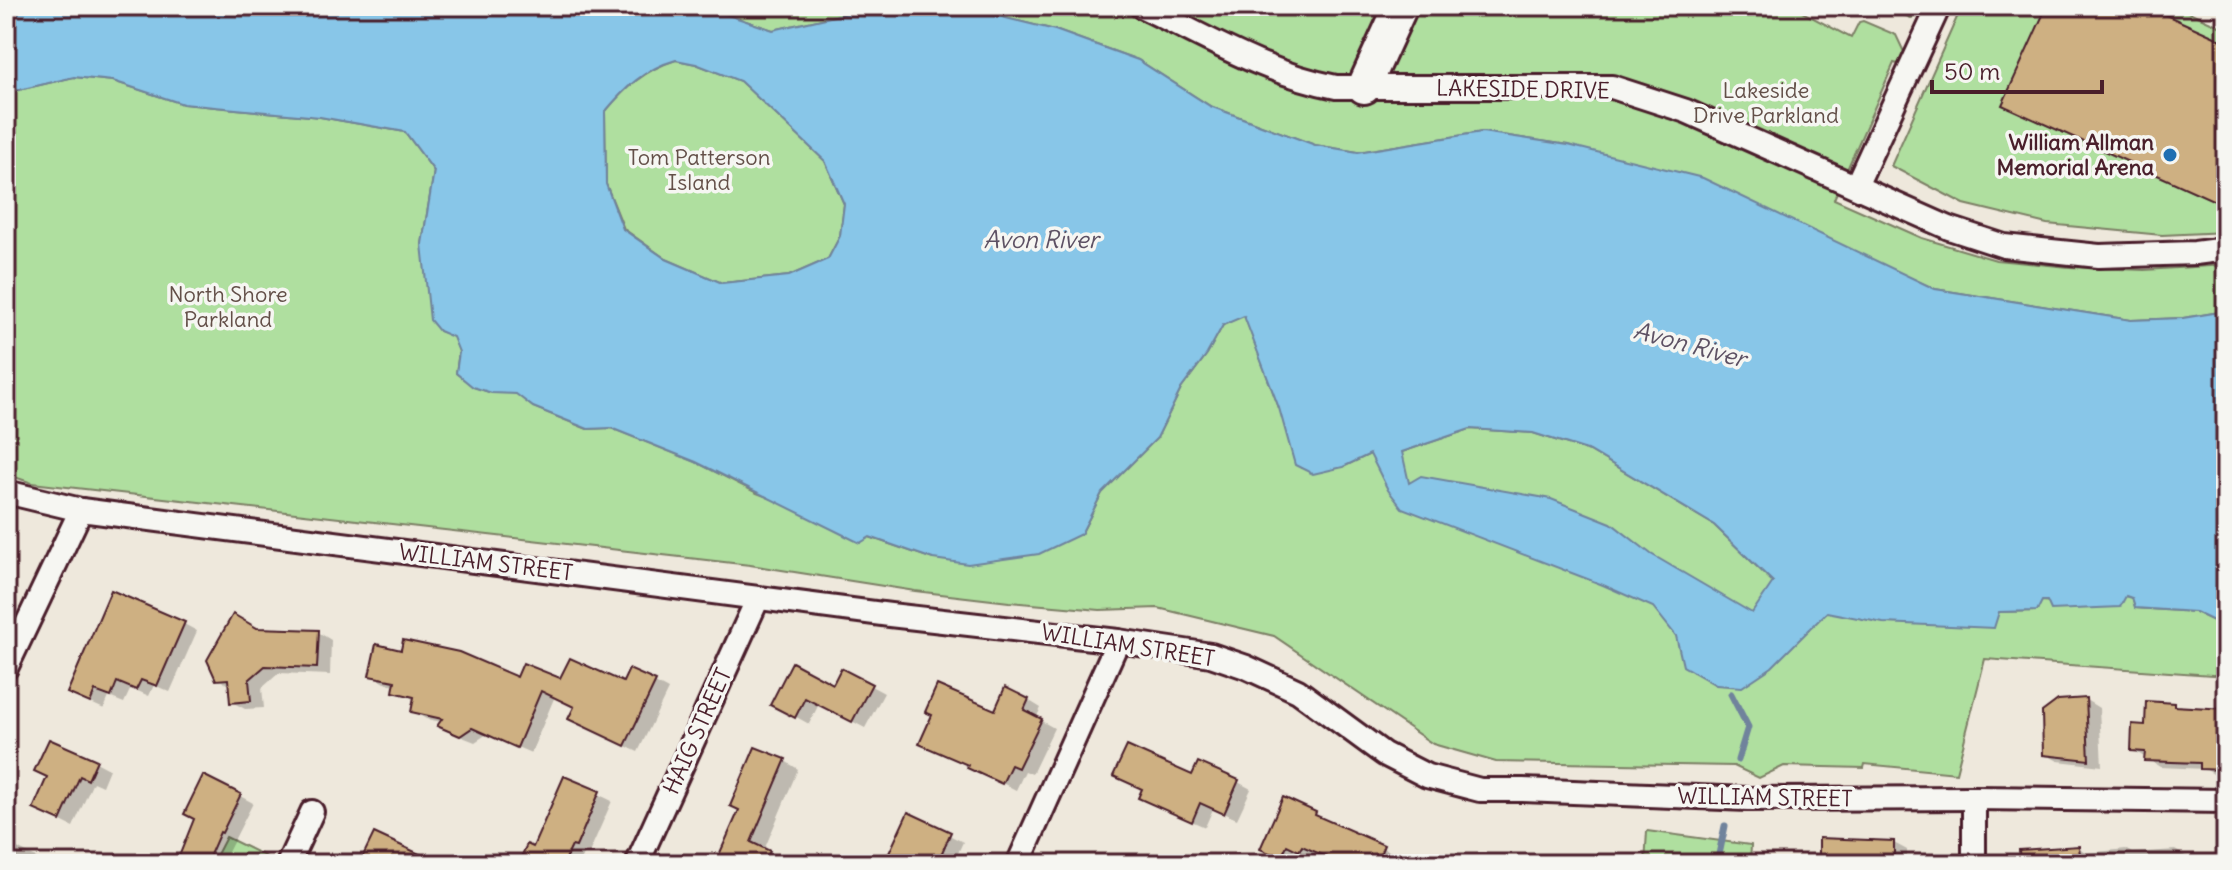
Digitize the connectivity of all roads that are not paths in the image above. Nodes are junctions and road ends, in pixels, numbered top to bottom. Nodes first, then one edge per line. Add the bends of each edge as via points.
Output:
1 (1141, 6) edge
2 (1401, 6) edge
3 (1939, 6) edge
4 (1364, 87) junction
5 (1856, 186) junction
6 (2226, 249) edge
7 (6, 492) edge
8 (81, 510) junction
9 (758, 598) junction
10 (1118, 641) junction
11 (6, 668) edge
12 (1974, 798) junction
13 (2226, 801) edge
14 (312, 812) dead end
15 (288, 864) edge
16 (637, 864) edge
17 (1018, 864) edge
18 (1974, 864) edge

1 - 4 street, LAKESIDE DRIVE via 1259,65 1336,87
2 - 4 street
3 - 5 street
4 - 5 street, LAKESIDE DRIVE via 1612,87 1686,111
5 - 6 street, LAKESIDE DRIVE via 2004,246 2099,256
7 - 8 street, WILLIAM STREET
8 - 9 street, WILLIAM STREET
8 - 11 street
9 - 10 street, WILLIAM STREET
9 - 16 street, HAIG STREET
10 - 12 street, WILLIAM STREET via 1211,655 1246,667 1298,691 1394,759 1427,776 1480,790 1748,799
10 - 17 street
12 - 13 street, WILLIAM STREET
12 - 18 street
14 - 15 street

